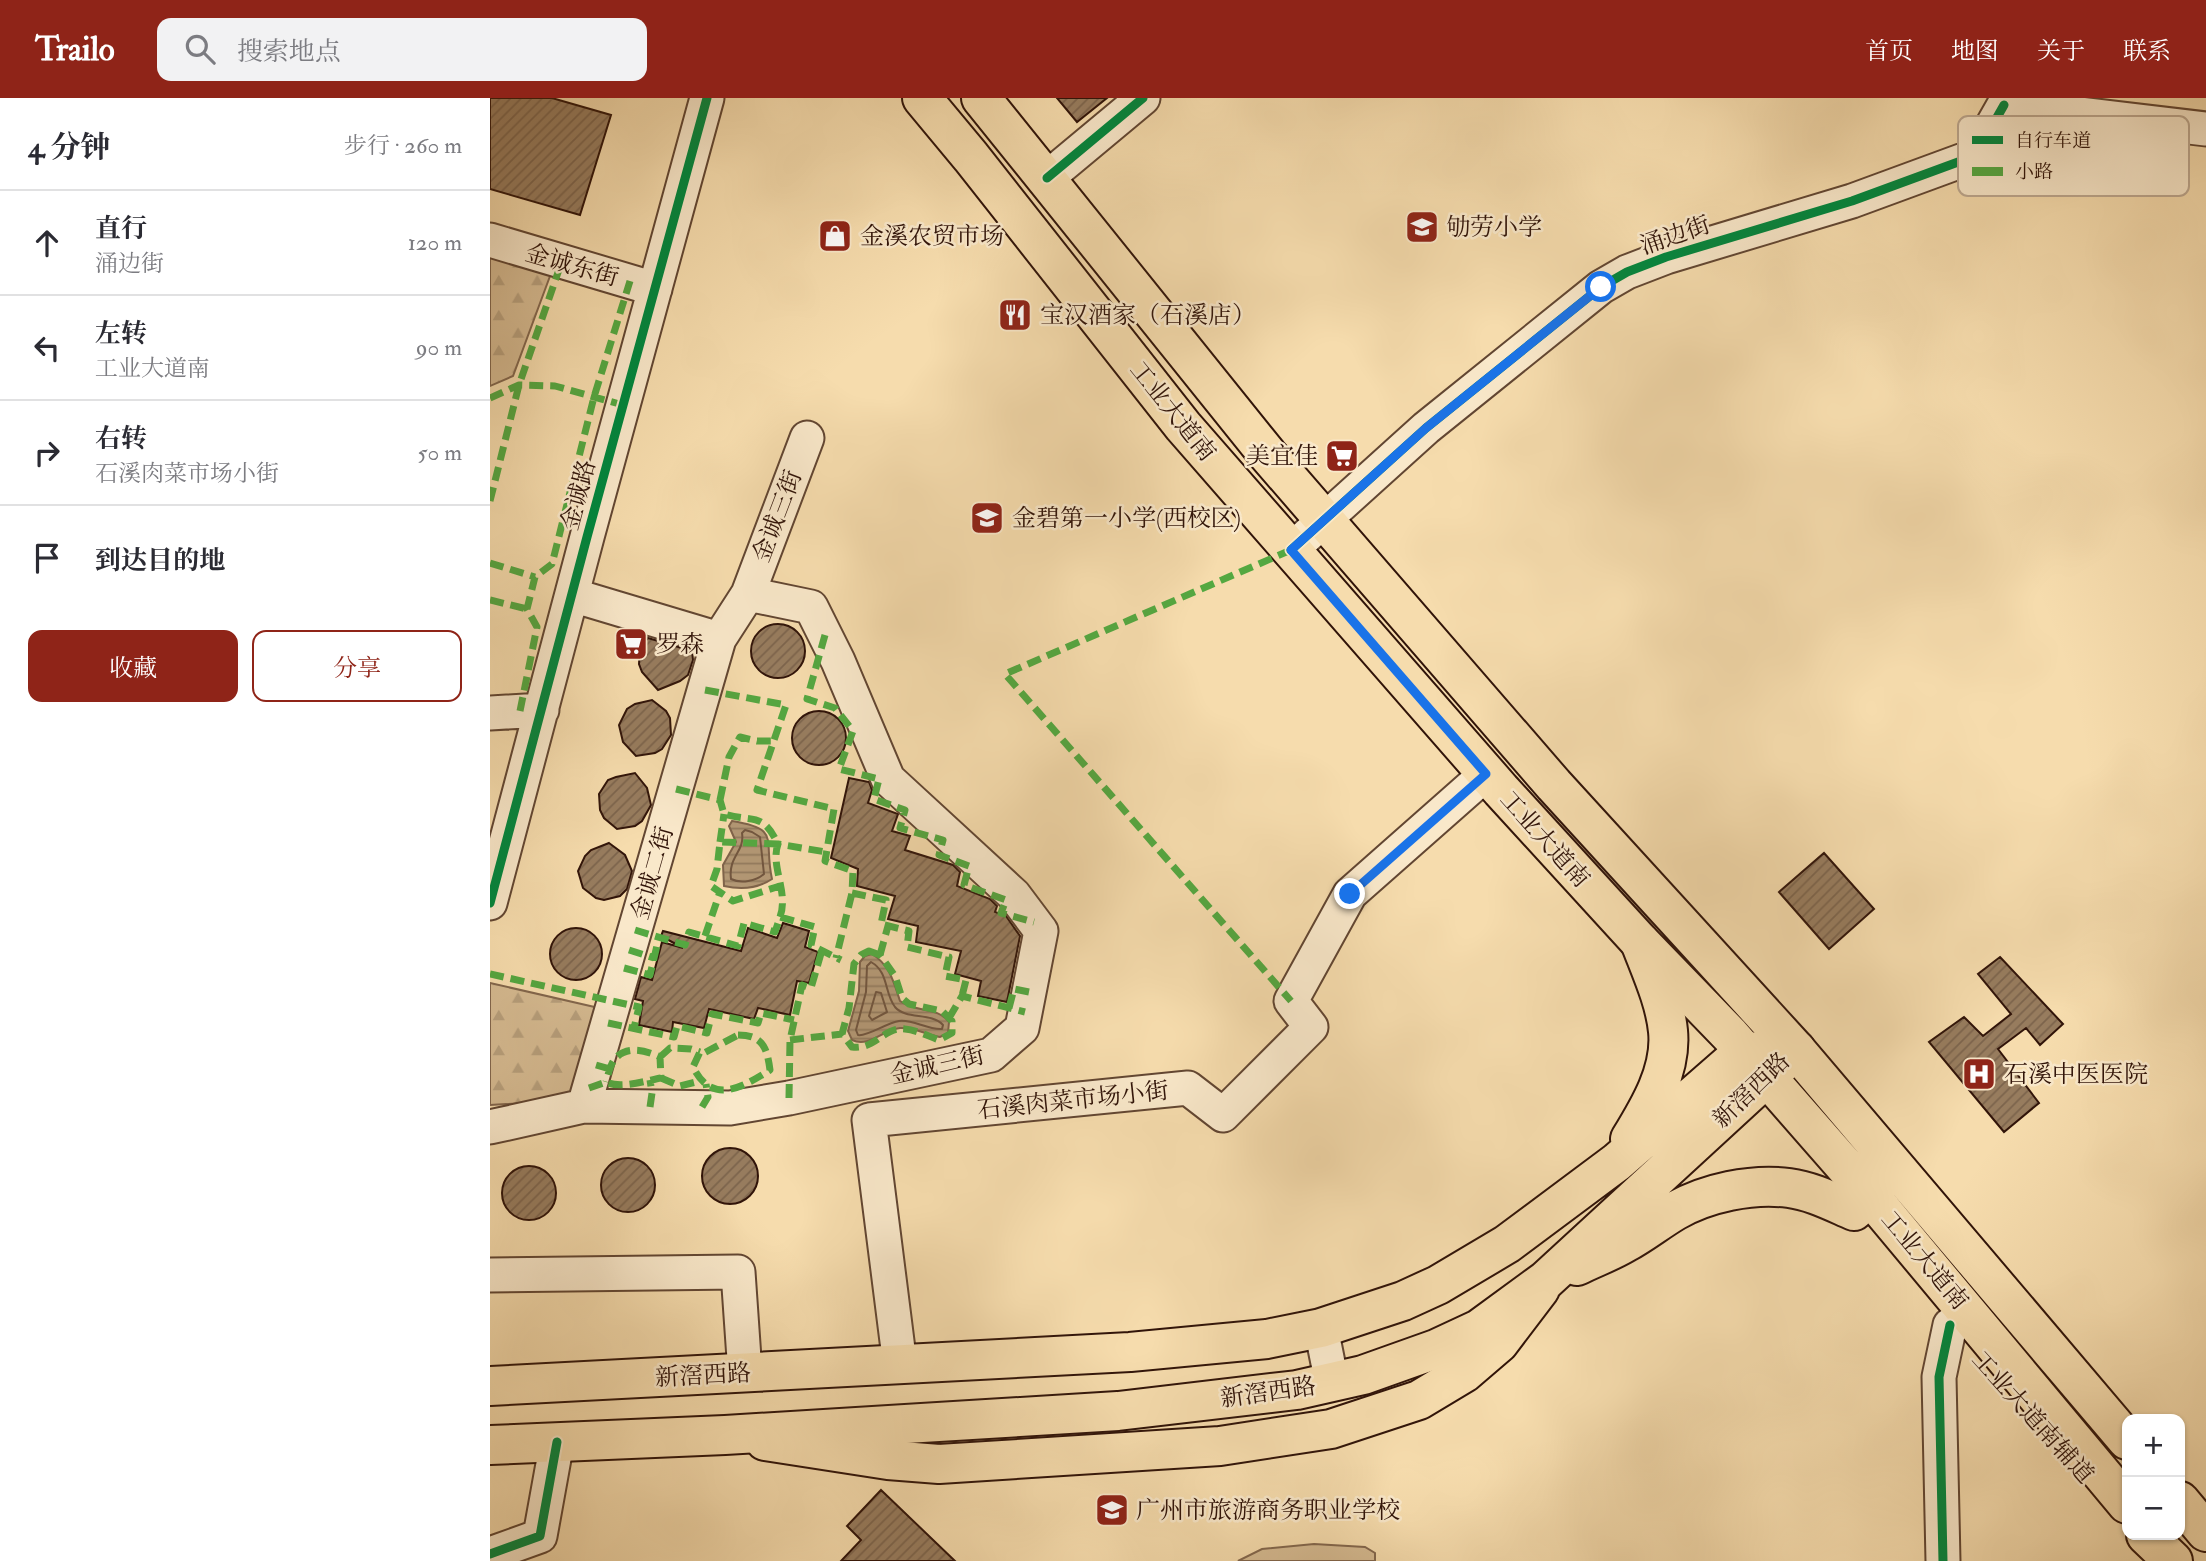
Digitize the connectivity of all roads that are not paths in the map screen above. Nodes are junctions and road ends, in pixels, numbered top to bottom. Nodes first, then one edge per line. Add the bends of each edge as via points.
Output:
1 (707, 98) edge
2 (922, 98) edge
3 (981, 98) edge
4 (1143, 98) edge
5 (2004, 101) edge
6 (2112, 116) edge
7 (1958, 162) edge
8 (1047, 178) junction
9 (490, 240) edge
10 (655, 289) junction
11 (807, 438) dead end
12 (1324, 521) junction
13 (1291, 550) junction
14 (748, 594) junction
15 (572, 595) junction
16 (719, 639) junction
17 (542, 710) junction
18 (490, 713) edge
19 (1486, 774) junction
20 (490, 903) edge
21 (1640, 942) junction
22 (1796, 1050) junction
23 (1755, 1065) junction
24 (584, 1106) junction
25 (490, 1127) edge
26 (1617, 1162) junction
27 (1854, 1211) junction
28 (490, 1275) edge
29 (1546, 1280) junction
30 (1950, 1325) junction
31 (1321, 1328) junction
32 (900, 1365) junction
33 (745, 1373) junction
34 (1332, 1383) junction
35 (490, 1385) edge
36 (2122, 1434) edge
37 (725, 1435) junction
38 (557, 1442) junction
39 (490, 1445) edge
40 (2122, 1498) edge
41 (2185, 1508) edge
42 (2122, 1512) edge
43 (2206, 1532) edge
44 (2151, 1540) edge
45 (2157, 1540) edge
46 (490, 1554) edge
47 (1943, 1561) edge
48 (2174, 1561) edge

1 - 10 street, 金诚路
2 - 13 main road, 工业大道南 via 1183,426
3 - 8 main road
4 - 8 street
5 - 6 street, 涌边街
7 - 12 street, 涌边街 via 1864,197 1666,257 1601,287 1426,428
8 - 12 main road
9 - 10 street, 金诚东街
10 - 15 street, 金诚路
11 - 14 street, 金诚三街
12 - 13 street, 涌边街
12 - 22 main road via 1553,785
13 - 19 main road, 工业大道南
14 - 16 street, 金诚三街
14 - 24 street, 金诚三街 via 811,607 888,779 1014,895 1041,931 1022,1028 991,1055 789,1098 730,1108
15 - 16 street
15 - 17 street, 金诚路
16 - 24 street, 金诚二街
17 - 18 street
17 - 20 street, 金诚路
19 - 21 main road, 工业大道南
19 - 32 street, 石溪肉菜市场小街 via 1350,894 1291,1001 1311,1027 1223,1115 1188,1088 869,1120
21 - 23 main road, 工业大道南
21 - 26 main road via 1663,1006 1667,1049 1653,1099
22 - 23 main road, 新滘西路
22 - 36 main road
23 - 26 main road, 新滘西路
23 - 27 main road, 工业大道南辅道
23 - 29 main road, 新滘西路 via 1633,1198
23 - 40 main road, 工业大道南 via 1909,1240
24 - 25 street, 金诚三街
26 - 31 main road, 新滘西路 via 1507,1244 1438,1285
27 - 29 main road via 1788,1188 1724,1193 1696,1200 1627,1242
27 - 30 main road, 工业大道南辅道
28 - 33 street via 738,1272
29 - 34 main road, 新滘西路 via 1479,1329 1436,1349
29 - 37 main road via 1499,1343 1464,1373 1419,1401 1331,1429 1220,1447 939,1464
30 - 42 main road, 工业大道南辅道
30 - 47 street via 1939,1377
31 - 32 main road, 新滘西路 via 1202,1347
31 - 34 street
32 - 33 main road, 新滘西路
33 - 35 main road, 新滘西路
34 - 37 main road, 新滘西路 via 1118,1411
37 - 38 main road, 新滘西路
38 - 39 main road, 新滘西路
38 - 46 street via 540,1536
41 - 43 main road
44 - 48 main road
45 - 48 main road

